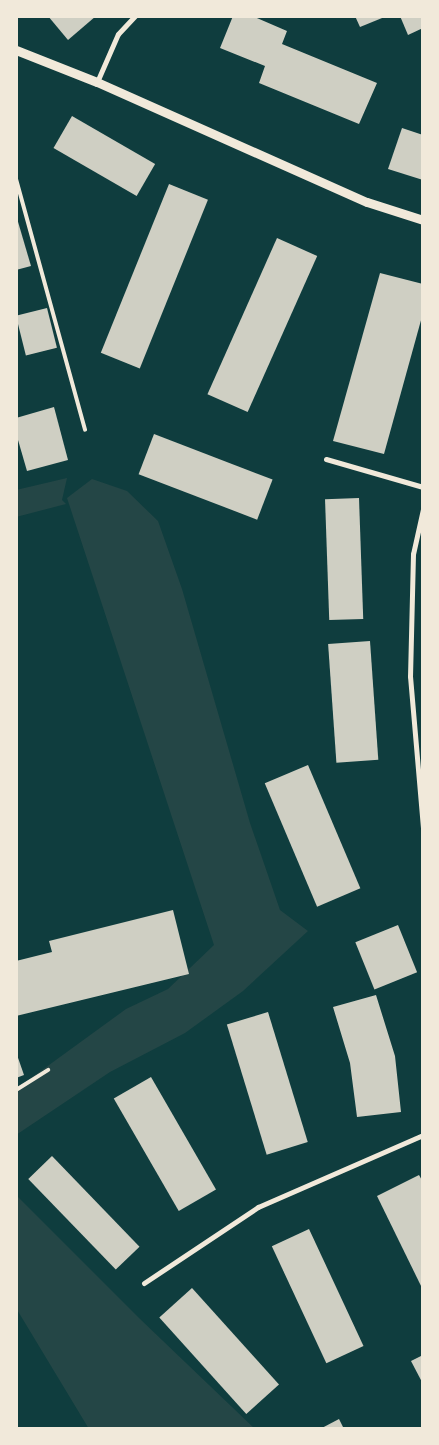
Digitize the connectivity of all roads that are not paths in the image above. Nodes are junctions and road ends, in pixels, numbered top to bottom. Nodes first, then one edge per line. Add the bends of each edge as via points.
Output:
1 (135, 16) edge
2 (16, 50) edge
3 (97, 82) junction
4 (16, 179) edge
5 (423, 220) edge
6 (85, 430) dead end
7 (326, 458) dead end
8 (423, 487) edge
9 (423, 509) edge
10 (423, 828) edge
11 (48, 1070) dead end
12 (16, 1090) edge
13 (423, 1135) edge
14 (144, 1283) dead end

1 - 3 street via 118,34
2 - 3 street
3 - 5 street via 367,202
4 - 6 lane
7 - 8 street
9 - 10 street via 413,554 410,676
11 - 12 lane
13 - 14 street via 258,1207

